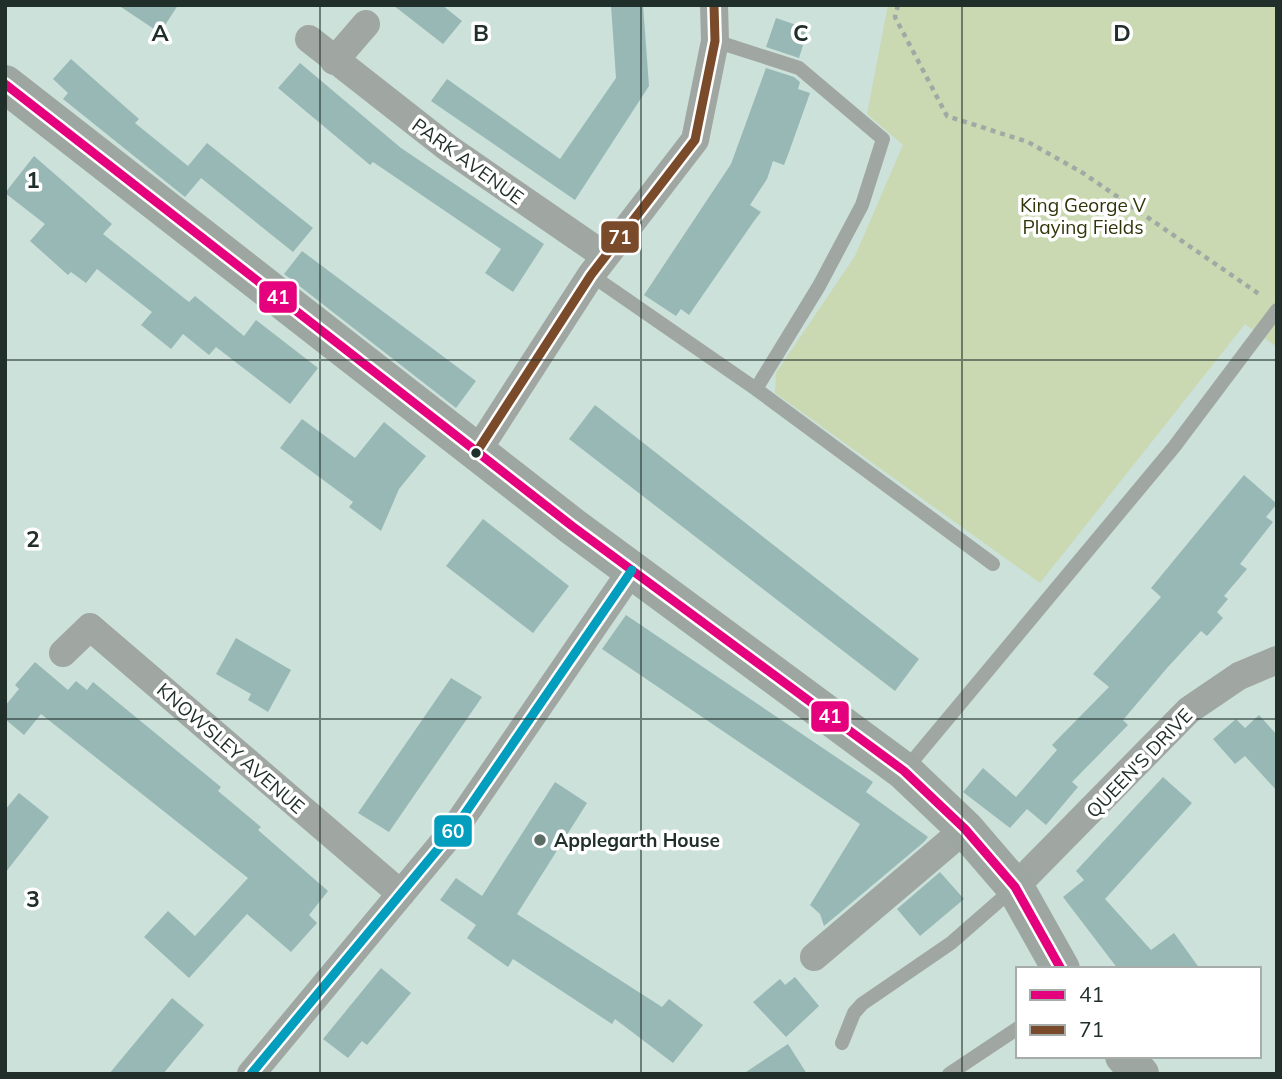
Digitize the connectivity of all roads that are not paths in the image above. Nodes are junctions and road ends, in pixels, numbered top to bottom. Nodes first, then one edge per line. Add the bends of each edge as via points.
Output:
1 (714, 5) edge
2 (366, 24) dead end
3 (309, 39) dead end
4 (715, 41) junction
5 (334, 61) junction
6 (5, 84) edge
7 (598, 265) junction
8 (1272, 304) edge
9 (756, 388) junction
10 (476, 453) junction
11 (993, 564) dead end
12 (632, 570) junction
13 (64, 653) dead end
14 (1277, 660) edge
15 (904, 771) junction
16 (965, 829) junction
17 (1015, 887) junction
18 (401, 894) junction
19 (814, 957) dead end
20 (1060, 967) edge
21 (1016, 1029) edge
22 (842, 1043) dead end
23 (1126, 1058) edge
24 (251, 1074) edge
25 (949, 1074) edge
26 (1140, 1074) edge

1 - 4 street
2 - 5 street
3 - 5 street, PARK AVENUE
4 - 7 street via 695,140
4 - 9 lane via 799,68 883,139 862,205
5 - 7 street, PARK AVENUE
6 - 10 street
7 - 9 lane
7 - 10 street
8 - 15 lane via 1174,447
9 - 11 lane
10 - 12 street
12 - 15 street
12 - 18 street via 453,831
13 - 18 street, KNOWSLEY AVENUE via 90,627
14 - 17 street, QUEEN'S DRIVE via 1239,676 1189,710
15 - 16 street
16 - 17 street
16 - 19 street
17 - 20 street
17 - 22 lane via 951,943 862,1004
18 - 24 street
21 - 25 lane
23 - 26 street

